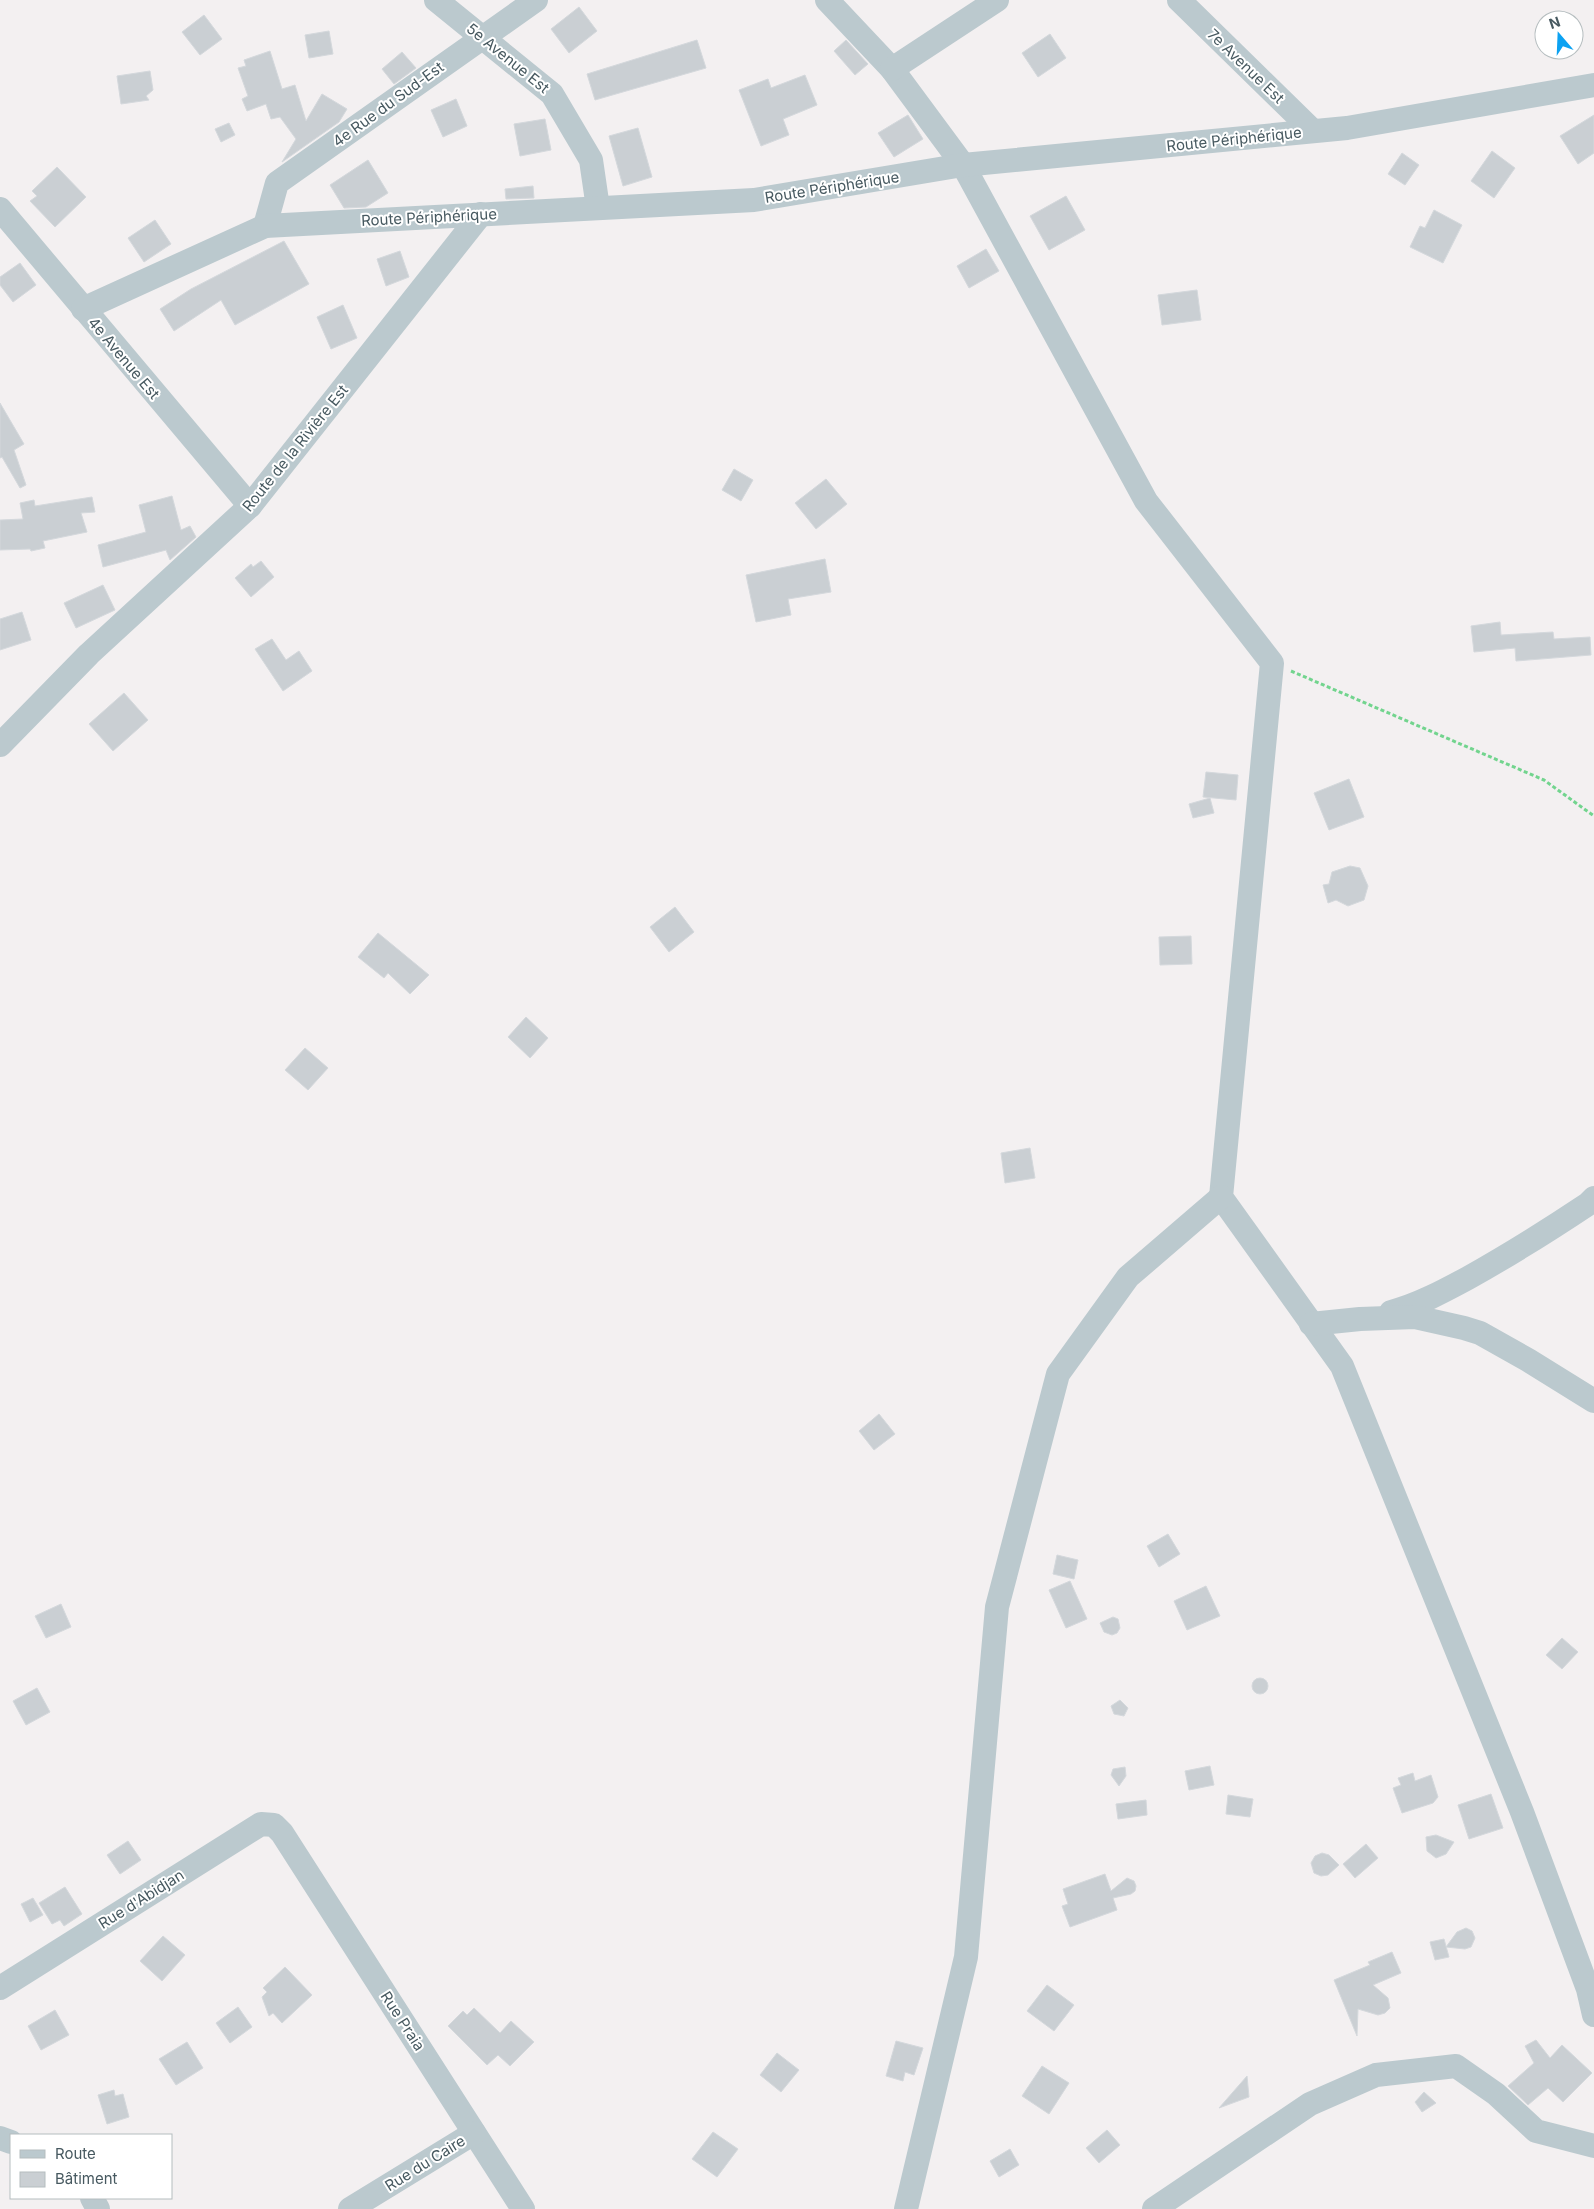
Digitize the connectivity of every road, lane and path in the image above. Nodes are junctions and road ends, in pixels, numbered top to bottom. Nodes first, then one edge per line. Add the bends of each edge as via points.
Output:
1 (436, 0) edge
2 (536, 0) edge
3 (827, 0) edge
4 (997, 0) edge
5 (1179, 0) edge
6 (481, 37) junction
7 (892, 69) junction
8 (1594, 85) edge
9 (1313, 132) junction
10 (964, 165) junction
11 (598, 208) junction
12 (0, 209) edge
13 (481, 214) junction
14 (265, 226) junction
15 (83, 309) junction
16 (250, 506) junction
17 (1272, 663) junction
18 (0, 745) edge
19 (1594, 816) edge
20 (1221, 1197) junction
21 (1594, 1198) edge
22 (1360, 1319) junction
23 (1311, 1324) junction
24 (1594, 1401) edge
25 (282, 1833) joint
26 (0, 1988) edge
27 (1594, 2016) edge
28 (474, 2133) junction
29 (1594, 2146) edge
30 (350, 2209) edge
31 (523, 2209) edge
32 (906, 2209) edge
33 (1154, 2209) edge

1 - 6 street, 5e Avenue Est
2 - 6 street, 4e Rue du Sud-Est
3 - 7 street
4 - 7 street
5 - 9 street, 7e Avenue Est
6 - 11 street, 5e Avenue Est via 552,94 591,160
6 - 14 street, 4e Rue du Sud-Est via 277,183
7 - 10 street
8 - 9 street, Route Périphérique
9 - 10 street, Route Périphérique
10 - 11 street, Route Périphérique via 754,200
10 - 17 street via 1146,501
11 - 13 street, Route Périphérique
12 - 15 street, 4e Avenue Est
13 - 14 street, Route Périphérique
13 - 16 street, Route de la Rivière Est
14 - 15 street, Route Périphérique
15 - 16 street, 4e Avenue Est
16 - 18 street, Route de la Rivière Est via 88,654
17 - 19 path via 1544,780
17 - 20 street
20 - 23 street
20 - 32 street via 1128,1277 1058,1374 996,1606 966,1957
21 - 22 street via 1534,1240 1444,1291 1400,1310
22 - 23 street
22 - 24 street via 1415,1317 1480,1334
23 - 27 street via 1342,1366 1522,1812 1588,1989
25 - 26 street, Rue d'Abidjan via 274,1825 261,1824
25 - 28 street, Rue Praia
28 - 30 street, Rue du Caire
28 - 31 street, Rue Praia
29 - 33 street via 1536,2131 1496,2094 1456,2066 1376,2075 1310,2104

